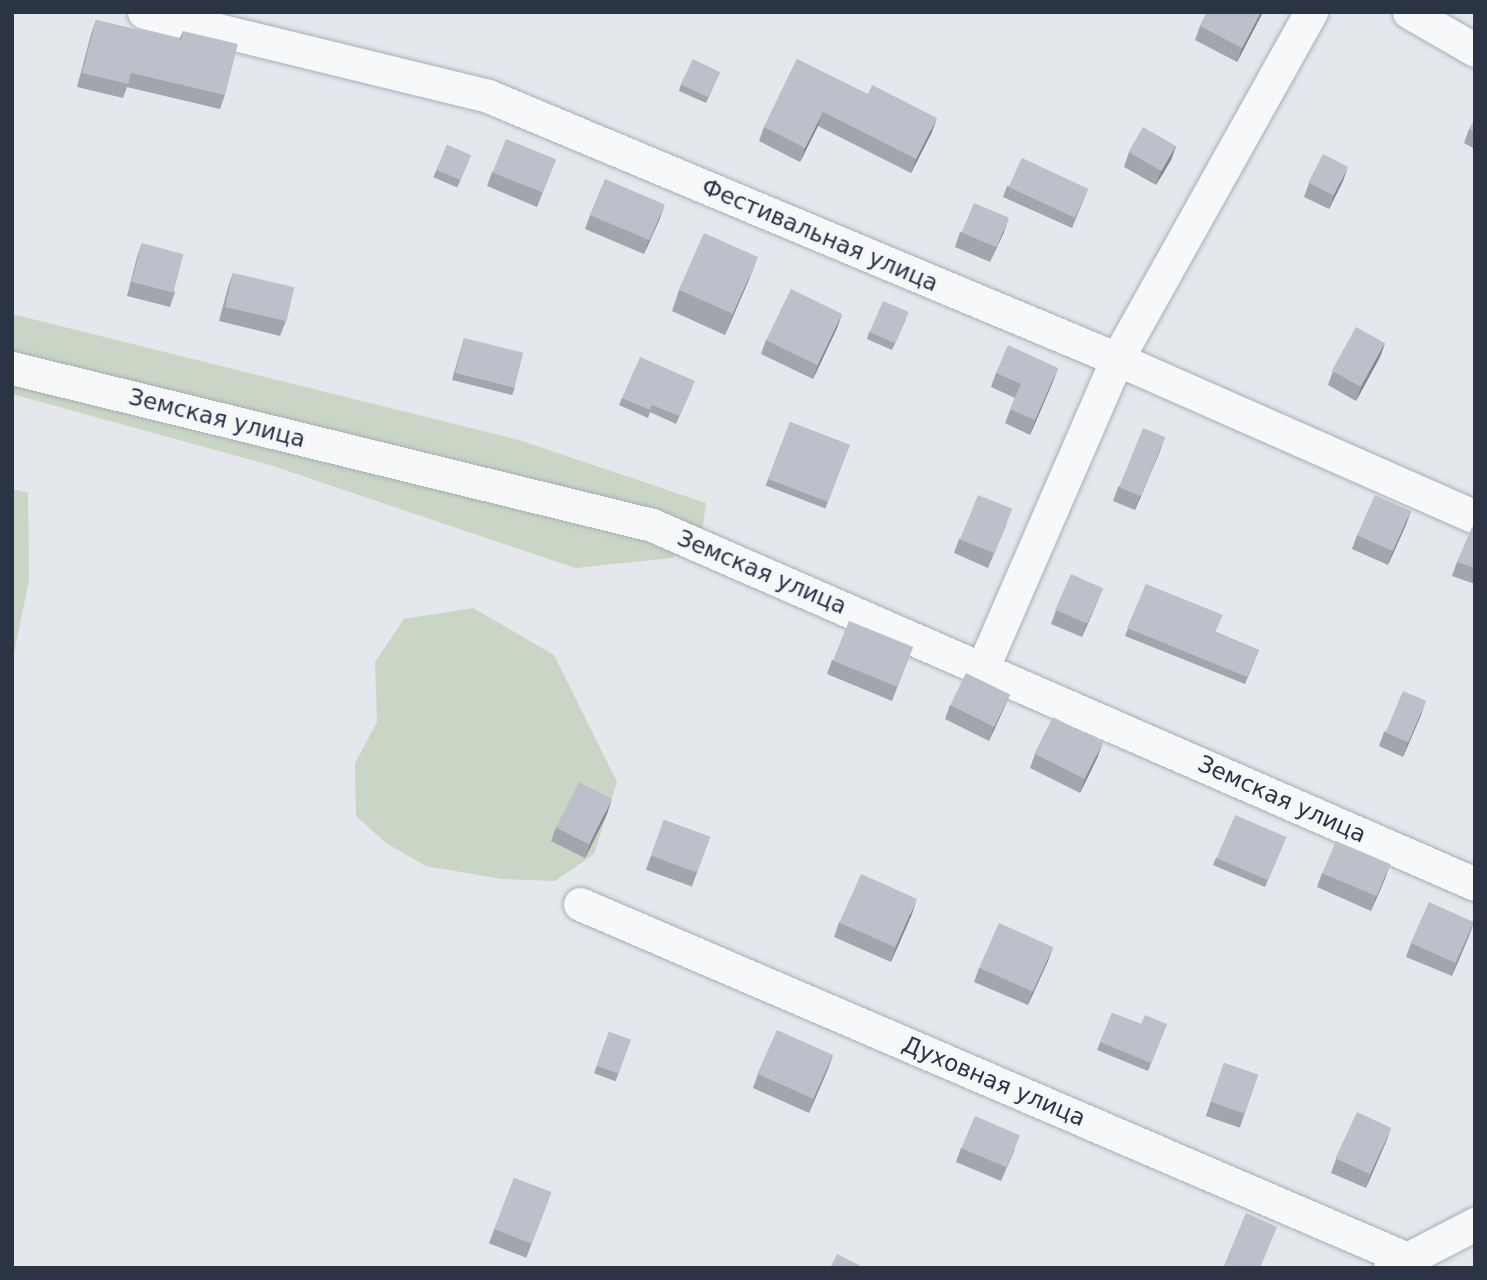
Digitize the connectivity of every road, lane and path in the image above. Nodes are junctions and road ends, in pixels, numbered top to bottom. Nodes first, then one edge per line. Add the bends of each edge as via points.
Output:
1 (144, 12) edge
2 (1311, 12) edge
3 (1409, 12) edge
4 (1475, 50) edge
5 (1118, 359) junction
6 (12, 368) edge
7 (1475, 517) edge
8 (983, 667) junction
9 (1475, 884) edge
10 (580, 904) dead end
11 (1475, 1224) edge
12 (1399, 1264) edge

1 - 5 street, Фестивальная улица via 488,96
2 - 5 street
3 - 4 street
5 - 7 street, Фестивальная улица
5 - 8 street
6 - 8 street, Земская улица via 652,524
8 - 9 street, Земская улица
10 - 12 street, Духовная улица
11 - 12 street

